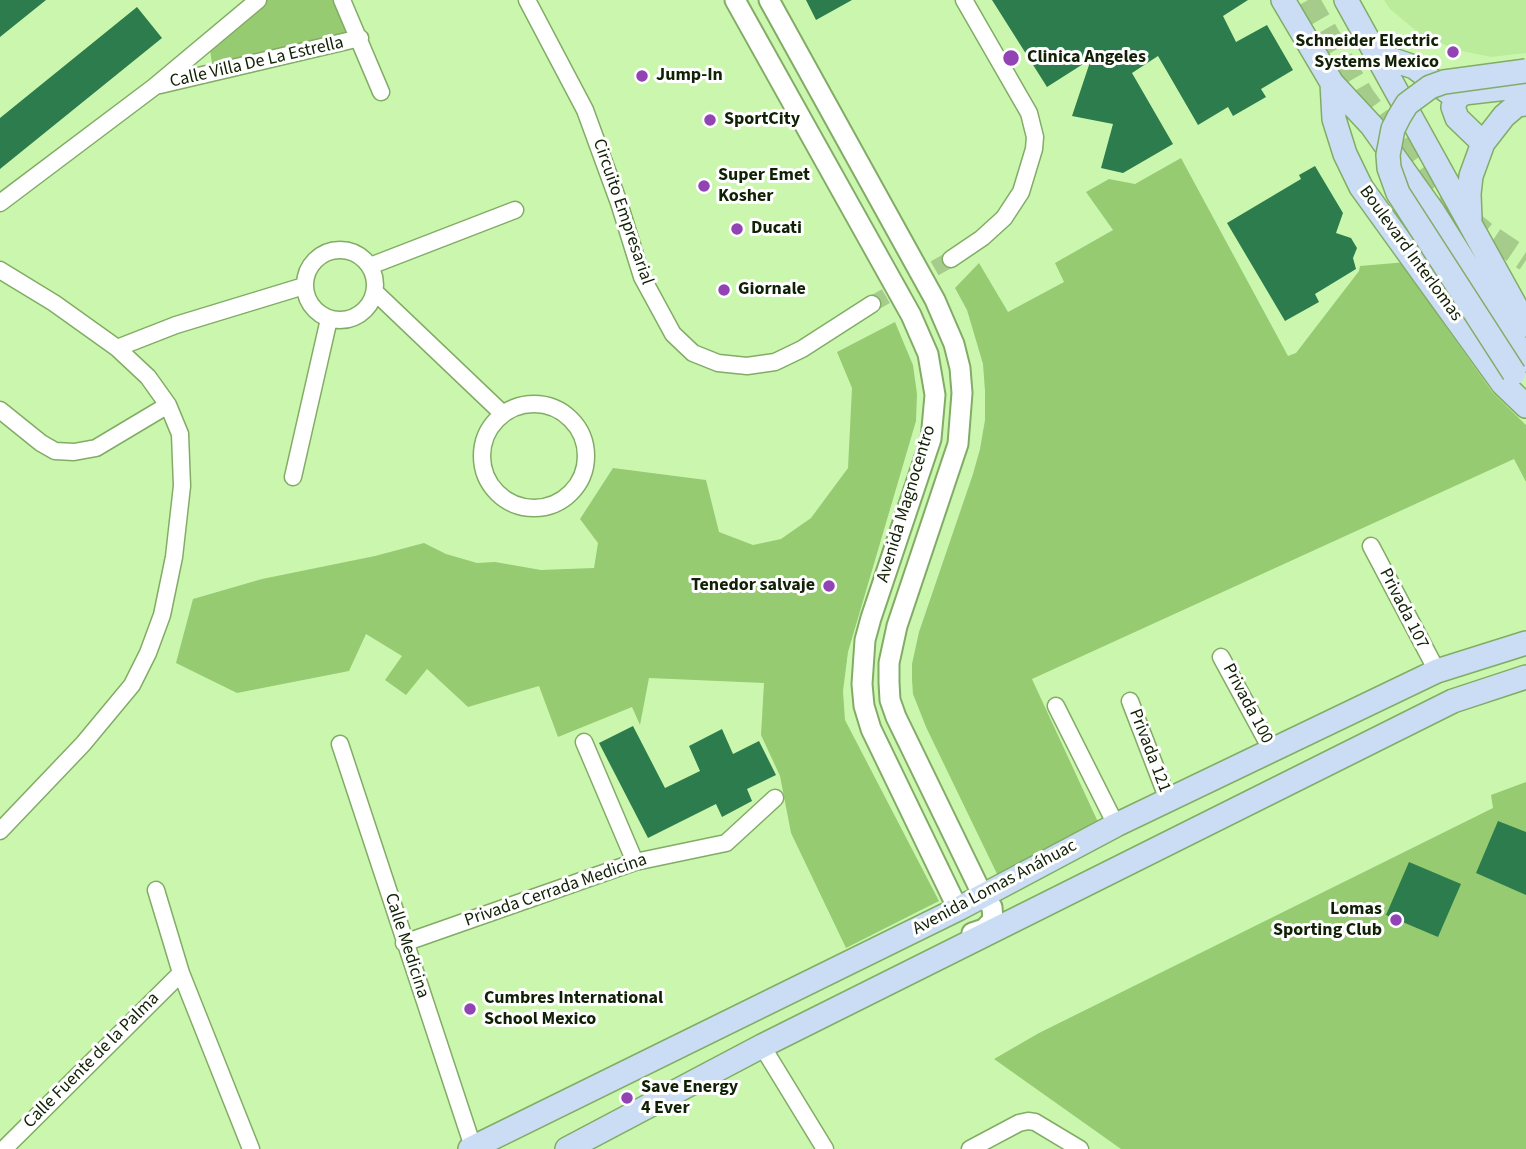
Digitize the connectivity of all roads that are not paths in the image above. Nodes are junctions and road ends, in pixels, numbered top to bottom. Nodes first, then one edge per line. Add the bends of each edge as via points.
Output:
1 (258, 0) edge
2 (342, 0) edge
3 (527, 0) edge
4 (735, 0) edge
5 (769, 0) edge
6 (964, 0) edge
7 (1283, 0) edge
8 (1346, 0) edge
9 (360, 38) junction
10 (1375, 54) junction
11 (1526, 71) edge
12 (1332, 83) junction
13 (1526, 86) edge
14 (154, 87) junction
15 (381, 92) dead end
16 (1457, 98) junction
17 (1526, 104) edge
18 (1483, 144) junction
19 (0, 203) edge
20 (515, 210) dead end
21 (1472, 229) junction
22 (951, 258) tunnel mouth
23 (370, 266) junction
24 (0, 270) edge
25 (304, 286) junction
26 (375, 292) junction
27 (1516, 294) edge
28 (872, 304) tunnel mouth
29 (328, 319) junction
30 (1526, 325) edge
31 (117, 348) junction
32 (1522, 374) edge
33 (167, 405) junction
34 (1526, 406) edge
35 (0, 410) edge
36 (503, 414) junction
37 (293, 477) dead end
38 (1371, 546) dead end
39 (1526, 643) edge
40 (1221, 657) dead end
41 (1437, 671) junction
42 (1526, 677) edge
43 (1130, 701) dead end
44 (1056, 706) dead end
45 (583, 742) dead end
46 (340, 744) dead end
47 (1272, 751) junction
48 (775, 798) dead end
49 (1168, 800) junction
50 (1116, 825) junction
51 (0, 831) edge
52 (635, 862) junction
53 (156, 890) dead end
54 (983, 896) junction
55 (958, 909) junction
56 (404, 943) junction
57 (943, 956) junction
58 (181, 973) junction
59 (762, 1046) junction
60 (472, 1148) edge
61 (4, 1149) edge
62 (251, 1149) edge
63 (567, 1149) edge
64 (825, 1149) edge
65 (970, 1149) edge
66 (1080, 1149) edge

1 - 14 street, Calle Villa De La Estrella
2 - 9 street, Calle Villa De La Estrella
3 - 28 street, Circuito Empresarial via 585,110 642,277 673,334 693,353 718,363 747,366 775,362
4 - 55 street, Avenida Magnocentro via 911,315 928,354 935,395 931,439 871,618 862,684 871,729
5 - 54 street, Avenida Magnocentro via 935,300 954,344 962,393 958,444 897,626 889,682 896,717
6 - 22 street via 1028,113 1035,136 1021,192 1004,218
7 - 12 main road, Boulevard Interlomas
8 - 10 main road
9 - 14 street, Calle Villa De La Estrella
9 - 15 street, Calle Villa De La Estrella
10 - 16 main road via 1414,67
10 - 21 main road
11 - 32 main road, bridge via 1444,82 1424,90 1399,117 1388,155 1398,193
12 - 32 main road, Boulevard Interlomas via 1372,126 1434,213
12 - 34 main road, Boulevard Interlomas via 1334,119 1361,187 1503,384
13 - 16 main road via 1464,93
14 - 19 street, Calle Villa De La Estrella
16 - 18 main road via 1453,107 1457,118
17 - 18 main road via 1504,116
18 - 21 main road via 1471,176
20 - 23 street
21 - 27 main road
23 - 25 street via 357,254 339,250 321,255 308,268
23 - 26 street
24 - 31 street
25 - 29 street via 311,306
25 - 31 street
26 - 29 street via 367,310 349,320
26 - 36 street
27 - 30 main road
29 - 37 street
31 - 33 street via 148,377
33 - 35 street via 96,448 74,452 55,451
33 - 51 street via 180,434 182,486 174,557 162,615 148,653 132,685 91,735
36 - 36 street via 486,435 482,462 492,487 513,505 540,509 566,499 583,477 587,451 577,425 555,408 528,404
38 - 41 street, Privada 107
39 - 41 main road, Avenida Lomas Anáhuac
40 - 47 street, Privada 100
41 - 47 main road, Avenida Lomas Anáhuac
42 - 57 main road, Avenida Lomas Anáhuac via 1454,701
43 - 49 street, Privada 121
44 - 50 street
45 - 52 street
46 - 56 street, Calle Medicina
47 - 49 main road, Avenida Lomas Anáhuac
48 - 52 street, Privada Cerrada Medicina via 726,843
49 - 50 main road, Avenida Lomas Anáhuac
50 - 54 main road, Avenida Lomas Anáhuac
52 - 56 street, Privada Cerrada Medicina
53 - 58 street
54 - 55 main road, Avenida Lomas Anáhuac
54 - 57 street, Avenida Magnocentro via 992,907 993,920 984,929 948,942
55 - 60 main road, Avenida Lomas Anáhuac
56 - 60 street, Calle Medicina
57 - 59 main road, Avenida Lomas Anáhuac
58 - 61 street, Calle Fuente de la Palma
58 - 62 street
59 - 63 main road, Avenida Lomas Anáhuac
59 - 64 street
65 - 66 street via 1028,1121

